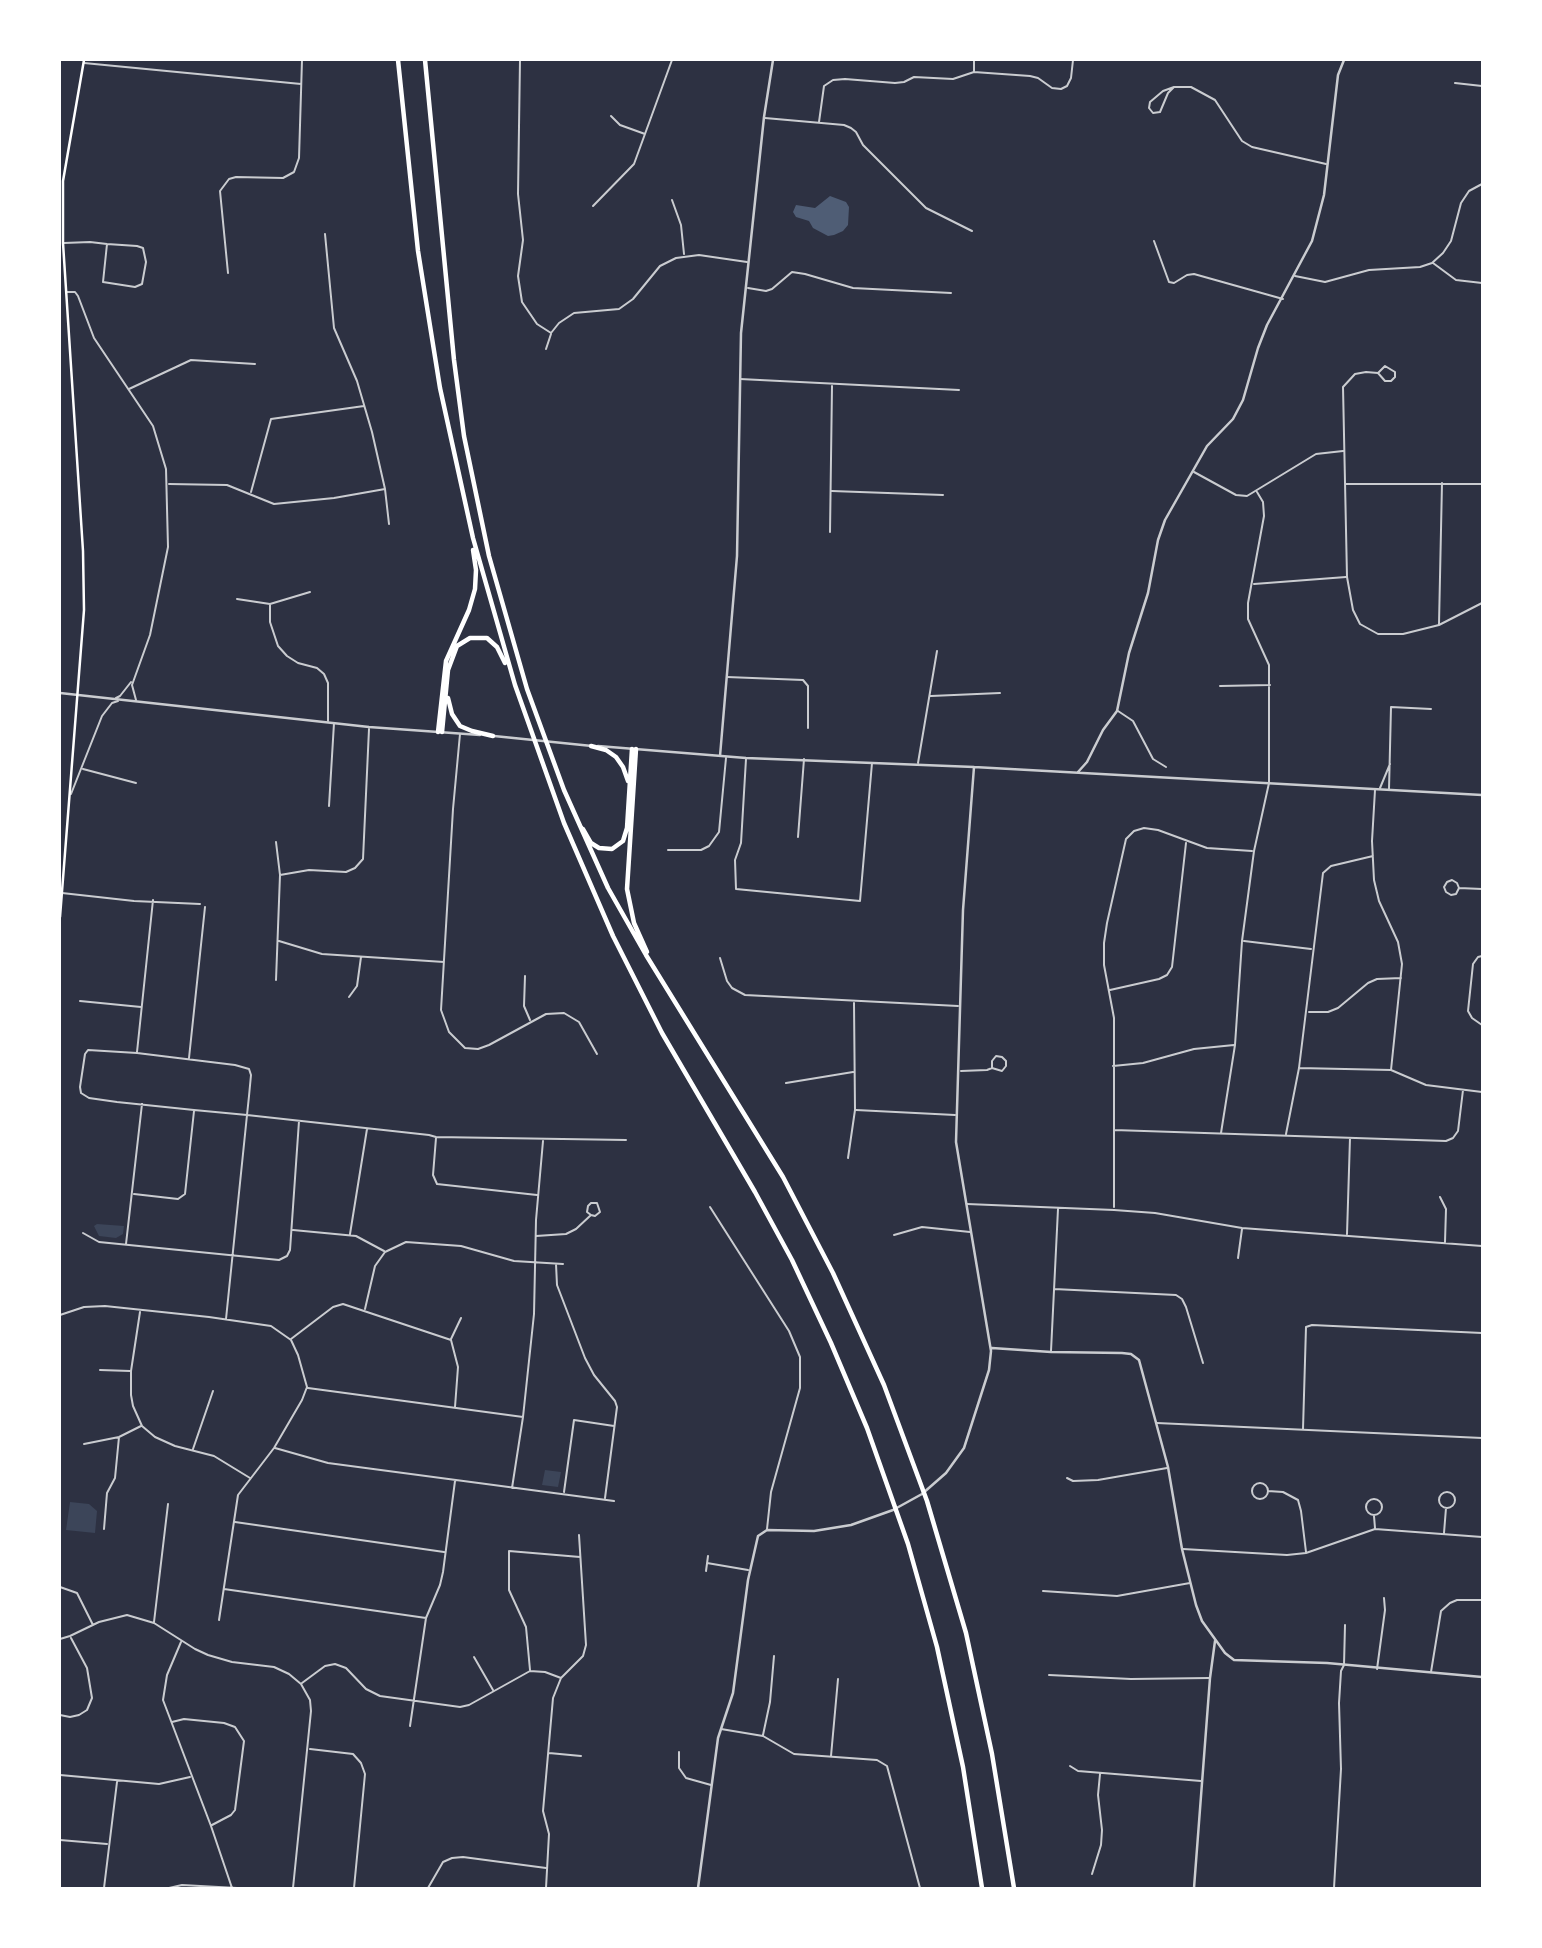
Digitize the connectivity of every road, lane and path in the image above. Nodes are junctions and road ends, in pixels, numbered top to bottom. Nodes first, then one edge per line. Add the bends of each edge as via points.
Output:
1 (302, 60) edge
2 (398, 60) edge
3 (425, 60) edge
4 (520, 60) edge
5 (672, 60) edge
6 (773, 60) edge
7 (974, 60) edge
8 (1073, 60) edge
9 (1344, 60) edge
10 (83, 61) edge
11 (975, 72) junction
12 (1455, 83) dead end
13 (301, 84) junction
14 (1482, 86) edge
15 (1174, 87) junction
16 (611, 116) dead end
17 (764, 117) junction
18 (819, 122) junction
19 (646, 135) junction
20 (1327, 164) junction
21 (61, 180) edge
22 (1482, 184) edge
23 (673, 200) dead end
24 (593, 206) dead end
25 (972, 231) dead end
26 (325, 234) dead end
27 (1154, 241) dead end
28 (63, 243) junction
29 (107, 244) junction
30 (684, 256) junction
31 (749, 262) junction
32 (1432, 263) junction
33 (229, 274) dead end
34 (1295, 276) junction
35 (1482, 283) edge
36 (747, 288) junction
37 (66, 292) junction
38 (951, 293) dead end
39 (1283, 299) junction
40 (551, 333) junction
41 (546, 349) dead end
42 (256, 364) dead end
43 (1378, 373) junction
44 (739, 379) junction
45 (832, 385) junction
46 (128, 390) junction
47 (959, 390) dead end
48 (365, 406) junction
49 (1344, 451) junction
50 (1194, 472) junction
51 (1442, 483) junction
52 (168, 484) junction
53 (1345, 484) junction
54 (1482, 484) edge
55 (385, 489) junction
56 (831, 491) junction
57 (1257, 492) junction
58 (251, 493) junction
59 (943, 495) dead end
60 (465, 508) junction
61 (389, 524) dead end
62 (830, 532) dead end
63 (1348, 577) junction
64 (1253, 584) junction
65 (310, 592) dead end
66 (237, 599) dead end
67 (1482, 603) edge
68 (270, 604) junction
69 (1439, 625) junction
70 (937, 651) dead end
71 (726, 677) junction
72 (134, 678) junction
73 (1271, 685) junction
74 (1220, 686) dead end
75 (446, 691) junction
76 (60, 693) edge
77 (1000, 693) dead end
78 (78, 695) junction
79 (930, 696) junction
80 (112, 699) junction
81 (123, 700) junction
82 (137, 701) junction
83 (1431, 709) dead end
84 (1117, 711) junction
85 (525, 715) junction
86 (328, 722) junction
87 (334, 723) junction
88 (369, 727) junction
89 (808, 728) dead end
90 (440, 732) junction
91 (460, 733) junction
92 (493, 736) junction
93 (591, 746) junction
94 (634, 749) junction
95 (720, 756) junction
96 (726, 757) junction
97 (746, 758) junction
98 (804, 759) junction
99 (873, 762) junction
100 (1390, 763) junction
101 (918, 764) junction
102 (974, 767) junction
103 (1166, 767) dead end
104 (82, 769) junction
105 (1078, 772) junction
106 (136, 783) dead end
107 (1269, 783) junction
108 (629, 785) junction
109 (1375, 789) junction
110 (1380, 789) junction
111 (564, 790) junction
112 (1389, 790) junction
113 (1482, 795) edge
114 (69, 798) junction
115 (329, 806) dead end
116 (797, 837) dead end
117 (276, 842) dead end
118 (1186, 842) junction
119 (668, 850) dead end
120 (1254, 851) junction
121 (1373, 856) junction
122 (279, 875) junction
123 (1459, 888) junction
124 (1482, 890) edge
125 (61, 892) junction
126 (153, 900) junction
127 (200, 904) dead end
128 (205, 907) dead end
129 (60, 917) edge
130 (279, 941) junction
131 (1242, 941) junction
132 (1312, 950) junction
133 (362, 956) junction
134 (1482, 956) edge
135 (720, 958) dead end
136 (445, 962) junction
137 (525, 976) dead end
138 (1402, 978) junction
139 (276, 980) dead end
140 (662, 981) junction
141 (1110, 990) junction
142 (349, 998) dead end
143 (80, 1001) dead end
144 (854, 1001) junction
145 (959, 1006) junction
146 (142, 1007) junction
147 (1306, 1012) junction
148 (531, 1021) junction
149 (1482, 1025) edge
150 (1235, 1045) junction
151 (137, 1053) junction
152 (597, 1054) dead end
153 (189, 1059) junction
154 (1113, 1066) junction
155 (992, 1068) junction
156 (1299, 1068) junction
157 (958, 1070) junction
158 (1391, 1070) junction
159 (854, 1072) junction
160 (786, 1083) dead end
161 (1463, 1090) junction
162 (1482, 1093) edge
163 (142, 1104) junction
164 (194, 1110) junction
165 (855, 1110) junction
166 (247, 1115) junction
167 (956, 1115) junction
168 (299, 1121) junction
169 (368, 1128) junction
170 (1114, 1130) junction
171 (1221, 1133) junction
172 (1286, 1136) junction
173 (436, 1137) junction
174 (1350, 1138) junction
175 (544, 1139) junction
176 (626, 1140) dead end
177 (848, 1158) dead end
178 (132, 1194) junction
179 (538, 1195) junction
180 (1440, 1197) dead end
181 (966, 1203) junction
182 (710, 1207) dead end
183 (1058, 1209) junction
184 (1114, 1210) junction
185 (591, 1215) dead end
186 (1242, 1228) junction
187 (292, 1230) junction
188 (971, 1232) junction
189 (83, 1233) dead end
190 (350, 1234) junction
191 (894, 1235) dead end
192 (1348, 1235) junction
193 (535, 1236) junction
194 (1445, 1243) junction
195 (126, 1245) junction
196 (1482, 1246) edge
197 (385, 1252) junction
198 (232, 1256) junction
199 (1238, 1258) dead end
200 (537, 1261) junction
201 (556, 1264) junction
202 (563, 1264) dead end
203 (1054, 1289) junction
204 (365, 1310) junction
205 (140, 1311) junction
206 (60, 1315) edge
207 (461, 1318) dead end
208 (226, 1319) junction
209 (1482, 1333) edge
210 (290, 1340) junction
211 (451, 1340) junction
212 (991, 1348) junction
213 (1051, 1352) junction
214 (1203, 1363) dead end
215 (100, 1370) dead end
216 (131, 1371) junction
217 (307, 1387) junction
218 (213, 1391) dead end
219 (455, 1407) junction
220 (523, 1417) junction
221 (1156, 1423) junction
222 (142, 1426) junction
223 (615, 1426) junction
224 (1303, 1430) junction
225 (119, 1437) junction
226 (1482, 1437) edge
227 (84, 1444) dead end
228 (274, 1448) junction
229 (193, 1450) junction
230 (1168, 1467) junction
231 (250, 1478) junction
232 (1067, 1478) dead end
233 (455, 1480) junction
234 (512, 1488) junction
235 (1268, 1491) junction
236 (564, 1494) junction
237 (605, 1500) junction
238 (614, 1501) dead end
239 (168, 1504) dead end
240 (1446, 1507) junction
241 (1374, 1515) junction
242 (234, 1522) junction
243 (104, 1529) dead end
244 (1375, 1529) junction
245 (767, 1530) junction
246 (1444, 1534) junction
247 (579, 1535) dead end
248 (1482, 1537) edge
249 (1182, 1549) junction
250 (444, 1552) junction
251 (1306, 1553) junction
252 (709, 1556) dead end
253 (580, 1558) junction
254 (707, 1563) junction
255 (750, 1570) junction
256 (706, 1571) dead end
257 (1191, 1583) junction
258 (60, 1587) edge
259 (223, 1588) junction
260 (1043, 1591) dead end
261 (1384, 1598) dead end
262 (1482, 1601) edge
263 (426, 1618) junction
264 (219, 1620) dead end
265 (154, 1623) junction
266 (93, 1625) junction
267 (1345, 1625) dead end
268 (70, 1636) junction
269 (60, 1639) edge
270 (1215, 1639) junction
271 (181, 1641) junction
272 (774, 1656) dead end
273 (474, 1657) dead end
274 (1344, 1665) junction
275 (1377, 1669) junction
276 (530, 1671) junction
277 (1431, 1672) junction
278 (1049, 1675) dead end
279 (1482, 1677) edge
280 (561, 1678) junction
281 (1210, 1678) junction
282 (838, 1679) dead end
283 (301, 1684) junction
284 (493, 1690) junction
285 (413, 1702) junction
286 (60, 1715) edge
287 (172, 1722) junction
288 (410, 1726) dead end
289 (721, 1729) junction
290 (763, 1736) junction
291 (309, 1749) junction
292 (548, 1752) junction
293 (679, 1752) dead end
294 (581, 1756) dead end
295 (831, 1757) junction
296 (1070, 1766) dead end
297 (1100, 1772) junction
298 (60, 1774) edge
299 (191, 1776) junction
300 (117, 1781) junction
301 (1202, 1781) junction
302 (712, 1785) junction
303 (211, 1826) junction
304 (60, 1840) edge
305 (109, 1844) junction
306 (546, 1868) junction
307 (1091, 1874) dead end
308 (104, 1888) edge
309 (169, 1888) edge
310 (232, 1888) edge
311 (237, 1888) edge
312 (293, 1888) edge
313 (354, 1888) edge
314 (428, 1888) edge
315 (546, 1888) edge
316 (698, 1888) edge
317 (920, 1888) edge
318 (982, 1888) edge
319 (1014, 1888) edge
320 (1194, 1888) edge
321 (1334, 1888) edge

1 - 13 street
2 - 60 highway via 424,297
3 - 111 highway via 467,451 496,585
4 - 40 street via 522,302 537,324
5 - 19 street
6 - 17 street
7 - 11 street
8 - 11 street via 1068,86 1061,89 1030,76
9 - 20 street via 1338,75
10 - 13 street
10 - 21 main road
11 - 18 street via 953,79 914,77 895,83 832,80 824,86
12 - 14 street
13 - 33 street via 299,158 294,172 283,178 236,177 220,191
15 - 15 street via 1150,102 1153,113 1160,112
15 - 20 street via 1191,87 1215,100 1242,141 1252,147
16 - 19 street via 620,125
17 - 18 street
17 - 31 street
18 - 25 street via 851,128 926,208
19 - 24 street via 629,171
20 - 34 street via 1317,229
21 - 28 main road
22 - 32 street via 1469,191 1461,203 1451,241
23 - 30 street
26 - 48 street via 334,328
27 - 39 street via 1169,282 1194,274
28 - 29 street
28 - 37 main road
29 - 29 street via 143,248 142,284 103,282
30 - 31 street
30 - 40 street via 660,266 619,309 574,313
31 - 36 street
32 - 34 street via 1369,270 1325,282
32 - 35 street via 1456,280
34 - 39 street
36 - 38 street via 772,289 792,272 853,288
36 - 44 street
37 - 46 street via 78,296 94,338
37 - 78 main road via 83,551
39 - 50 street via 1258,348 1243,400 1233,419 1207,446
40 - 41 street
42 - 46 street via 191,360
43 - 43 street via 1385,366 1395,377 1385,380
43 - 49 street via 1355,374 1342,387
44 - 45 street
44 - 71 street via 737,556
45 - 47 street
45 - 56 street
46 - 52 street via 159,440
48 - 55 street
48 - 58 street via 271,419
49 - 53 street
49 - 57 street via 1316,454
50 - 57 street via 1236,495
50 - 84 street via 1158,540
51 - 53 street
51 - 54 street
51 - 69 street
52 - 58 street via 227,485
52 - 72 street via 165,563 150,635
53 - 63 street
55 - 58 street via 274,504
55 - 61 street
56 - 59 street
56 - 62 street
57 - 64 street via 1264,516
60 - 85 highway
60 - 90 highway via 476,586 445,665
63 - 64 street
63 - 69 street via 1360,624 1378,634 1403,634
64 - 73 street via 1248,619 1269,665
65 - 68 street
66 - 68 street
67 - 69 street
68 - 86 street via 278,646 298,663 324,674
70 - 79 street
71 - 89 street via 803,680 808,686
71 - 95 street
72 - 80 street
72 - 82 street via 132,690
73 - 74 street
73 - 107 street
75 - 85 highway via 456,648 467,638 484,638 499,649
75 - 90 highway
75 - 92 highway via 458,723
76 - 78 street
77 - 79 street
78 - 80 street
78 - 114 main road
79 - 101 street
80 - 81 street
81 - 82 street
81 - 104 street via 112,703 102,716
82 - 86 street
83 - 100 street via 1391,707
84 - 103 street via 1133,721 1153,759
84 - 105 street
85 - 318 highway via 616,944 788,1253 867,1428 906,1537 939,1655
86 - 87 street
87 - 88 street
87 - 115 street
88 - 90 street
88 - 122 street via 363,859 346,872 309,870
90 - 91 street
91 - 92 street
91 - 136 street
92 - 93 street
93 - 94 street
93 - 108 highway via 616,757
94 - 95 street
94 - 108 highway
94 - 140 highway via 628,900 635,928
95 - 96 street
96 - 97 street
96 - 119 street via 719,832 701,850
97 - 98 street
97 - 99 street via 736,889 860,901
98 - 99 street
98 - 116 street
99 - 101 street
100 - 110 street
100 - 112 street
101 - 102 street
102 - 105 street
102 - 145 street
104 - 106 street
104 - 114 street
105 - 107 street
107 - 109 street
107 - 120 street
108 - 111 highway via 624,838 617,847 606,850 590,841
109 - 110 street
109 - 121 street
110 - 112 street
111 - 140 highway via 608,888
112 - 113 street
114 - 125 main road
117 - 122 street
118 - 120 street
118 - 141 street via 1172,967 1159,979
118 - 141 street via 1144,828 1126,839 1104,943
120 - 131 street
121 - 132 street via 1331,866 1323,873
121 - 138 street via 1374,880 1398,942
122 - 130 street
123 - 123 street via 1452,880 1444,887 1451,895
123 - 124 street
125 - 126 street
125 - 129 main road
126 - 127 street
126 - 146 street
128 - 153 street
130 - 133 street via 322,954
130 - 139 street
131 - 132 street
131 - 150 street
132 - 147 street
133 - 136 street
133 - 142 street via 357,986
134 - 149 street via 1473,964 1468,1011
135 - 144 street via 727,981 745,995
136 - 148 street via 441,1010 449,1032 465,1048 489,1045
137 - 148 street via 524,1006
138 - 147 street via 1377,979 1338,1008
138 - 158 street
140 - 319 highway via 809,1225 898,1421 966,1633
141 - 154 street
143 - 146 street
144 - 145 street
144 - 159 street
145 - 157 street
146 - 151 street
147 - 156 street
148 - 152 street via 554,1012 571,1016
150 - 154 street
150 - 171 street
151 - 153 street
151 - 163 street via 88,1050 80,1087 85,1097
153 - 166 street via 249,1069
154 - 170 street
155 - 155 street via 1002,1070 1006,1061 996,1056
155 - 157 street
156 - 158 street
156 - 172 street
157 - 167 street
158 - 161 street via 1426,1085
159 - 160 street
159 - 165 street
161 - 162 street
161 - 174 street via 1453,1138
163 - 164 street
163 - 178 street
164 - 166 street
164 - 178 street via 186,1194 178,1199
165 - 167 street
165 - 177 street
166 - 168 street
166 - 198 street
167 - 181 street via 957,1157
168 - 169 street
168 - 187 street
169 - 173 street
169 - 190 street
170 - 171 street
170 - 184 street
171 - 172 street
172 - 174 street
173 - 175 street
173 - 179 street via 433,1178 437,1184
174 - 192 street
175 - 176 street
175 - 179 street
178 - 195 street
179 - 193 street
180 - 194 street via 1446,1209
181 - 183 street
181 - 188 street
182 - 245 street via 789,1331 800,1357 800,1388 770,1497
183 - 184 street
183 - 203 street
184 - 186 street
185 - 193 street via 566,1234
186 - 192 street
186 - 199 street
187 - 190 street
187 - 198 street via 290,1250 279,1260
188 - 191 street via 922,1227
188 - 212 street
189 - 195 street via 99,1242
190 - 197 street
192 - 194 street
193 - 200 street
194 - 196 street
195 - 198 street
197 - 200 street via 415,1241 461,1246 514,1261
197 - 204 street via 375,1266
198 - 208 street
200 - 201 street
200 - 220 street
201 - 202 street
201 - 223 street via 557,1285 585,1358 615,1401
203 - 213 street
203 - 214 street via 1176,1295 1186,1307
204 - 210 street via 343,1304 333,1307
204 - 211 street
205 - 206 street via 90,1306
205 - 208 street
205 - 216 street
207 - 211 street
208 - 210 street via 271,1326
209 - 224 street via 1306,1327
210 - 217 street
211 - 219 street via 458,1367
212 - 213 street
212 - 245 street via 968,1440 930,1487 912,1501 856,1524
213 - 221 street via 1131,1354 1139,1360
215 - 216 street
216 - 222 street via 133,1406
217 - 219 street
217 - 228 street
218 - 229 street
219 - 220 street
220 - 234 street
221 - 224 street
221 - 230 street
222 - 225 street
222 - 229 street via 155,1437
223 - 236 street via 573,1420
223 - 237 street
224 - 226 street
225 - 227 street
225 - 243 street
228 - 231 street
228 - 233 street via 315,1461
229 - 231 street via 214,1456
230 - 232 street via 1098,1480
230 - 249 street
231 - 242 street via 239,1495
233 - 234 street
233 - 250 street
234 - 236 street
235 - 235 street via 1262,1484 1252,1490 1261,1499
235 - 251 street via 1298,1500
236 - 237 street
237 - 238 street
239 - 265 street
240 - 240 street via 1439,1498 1448,1492 1455,1501
240 - 246 street
241 - 241 street via 1366,1507 1374,1499 1382,1508
241 - 244 street
242 - 250 street
242 - 259 street
244 - 246 street
244 - 251 street
245 - 255 street via 757,1537
246 - 248 street
247 - 253 street
249 - 251 street
249 - 257 street
250 - 263 street via 440,1585
252 - 254 street
253 - 276 street via 509,1551 509,1590 526,1627
253 - 280 street via 586,1645 583,1656
254 - 255 street
254 - 256 street
255 - 289 street via 733,1693
257 - 260 street via 1116,1596
257 - 270 street via 1202,1621
258 - 266 street via 77,1593
259 - 263 street
259 - 264 street
261 - 275 street
262 - 277 street via 1457,1600 1441,1611
263 - 285 street
265 - 266 street via 127,1615
265 - 271 street
266 - 268 street
267 - 274 street
268 - 269 street
268 - 286 street via 87,1668 92,1699 88,1710 79,1715
270 - 274 street via 1234,1660
270 - 281 street
271 - 283 street via 232,1662 274,1667
271 - 287 street via 164,1687 163,1700
272 - 290 street
273 - 284 street
274 - 275 street
274 - 321 street
275 - 277 street
276 - 280 street
276 - 284 street
277 - 279 street
278 - 281 street
280 - 292 street via 553,1698
281 - 301 street
282 - 295 street
283 - 285 street via 335,1664 380,1696
283 - 291 street via 310,1699
284 - 285 street via 460,1707
285 - 288 street
287 - 299 street
287 - 303 street via 224,1723 234,1727 244,1741 235,1810
289 - 290 street
289 - 302 street
290 - 295 street via 794,1755
291 - 312 street
291 - 313 street via 353,1755 365,1774
292 - 294 street
292 - 306 street via 543,1811 550,1833
293 - 302 street via 679,1769 686,1779
295 - 317 street via 877,1760 887,1766
296 - 297 street
297 - 301 street
297 - 307 street via 1101,1845
298 - 300 street
299 - 300 street via 159,1784
299 - 303 street
300 - 305 street
301 - 320 street
302 - 316 street
303 - 310 street
304 - 305 street
305 - 308 street
306 - 314 street via 452,1858 443,1862
306 - 315 street
309 - 310 street
310 - 311 street

